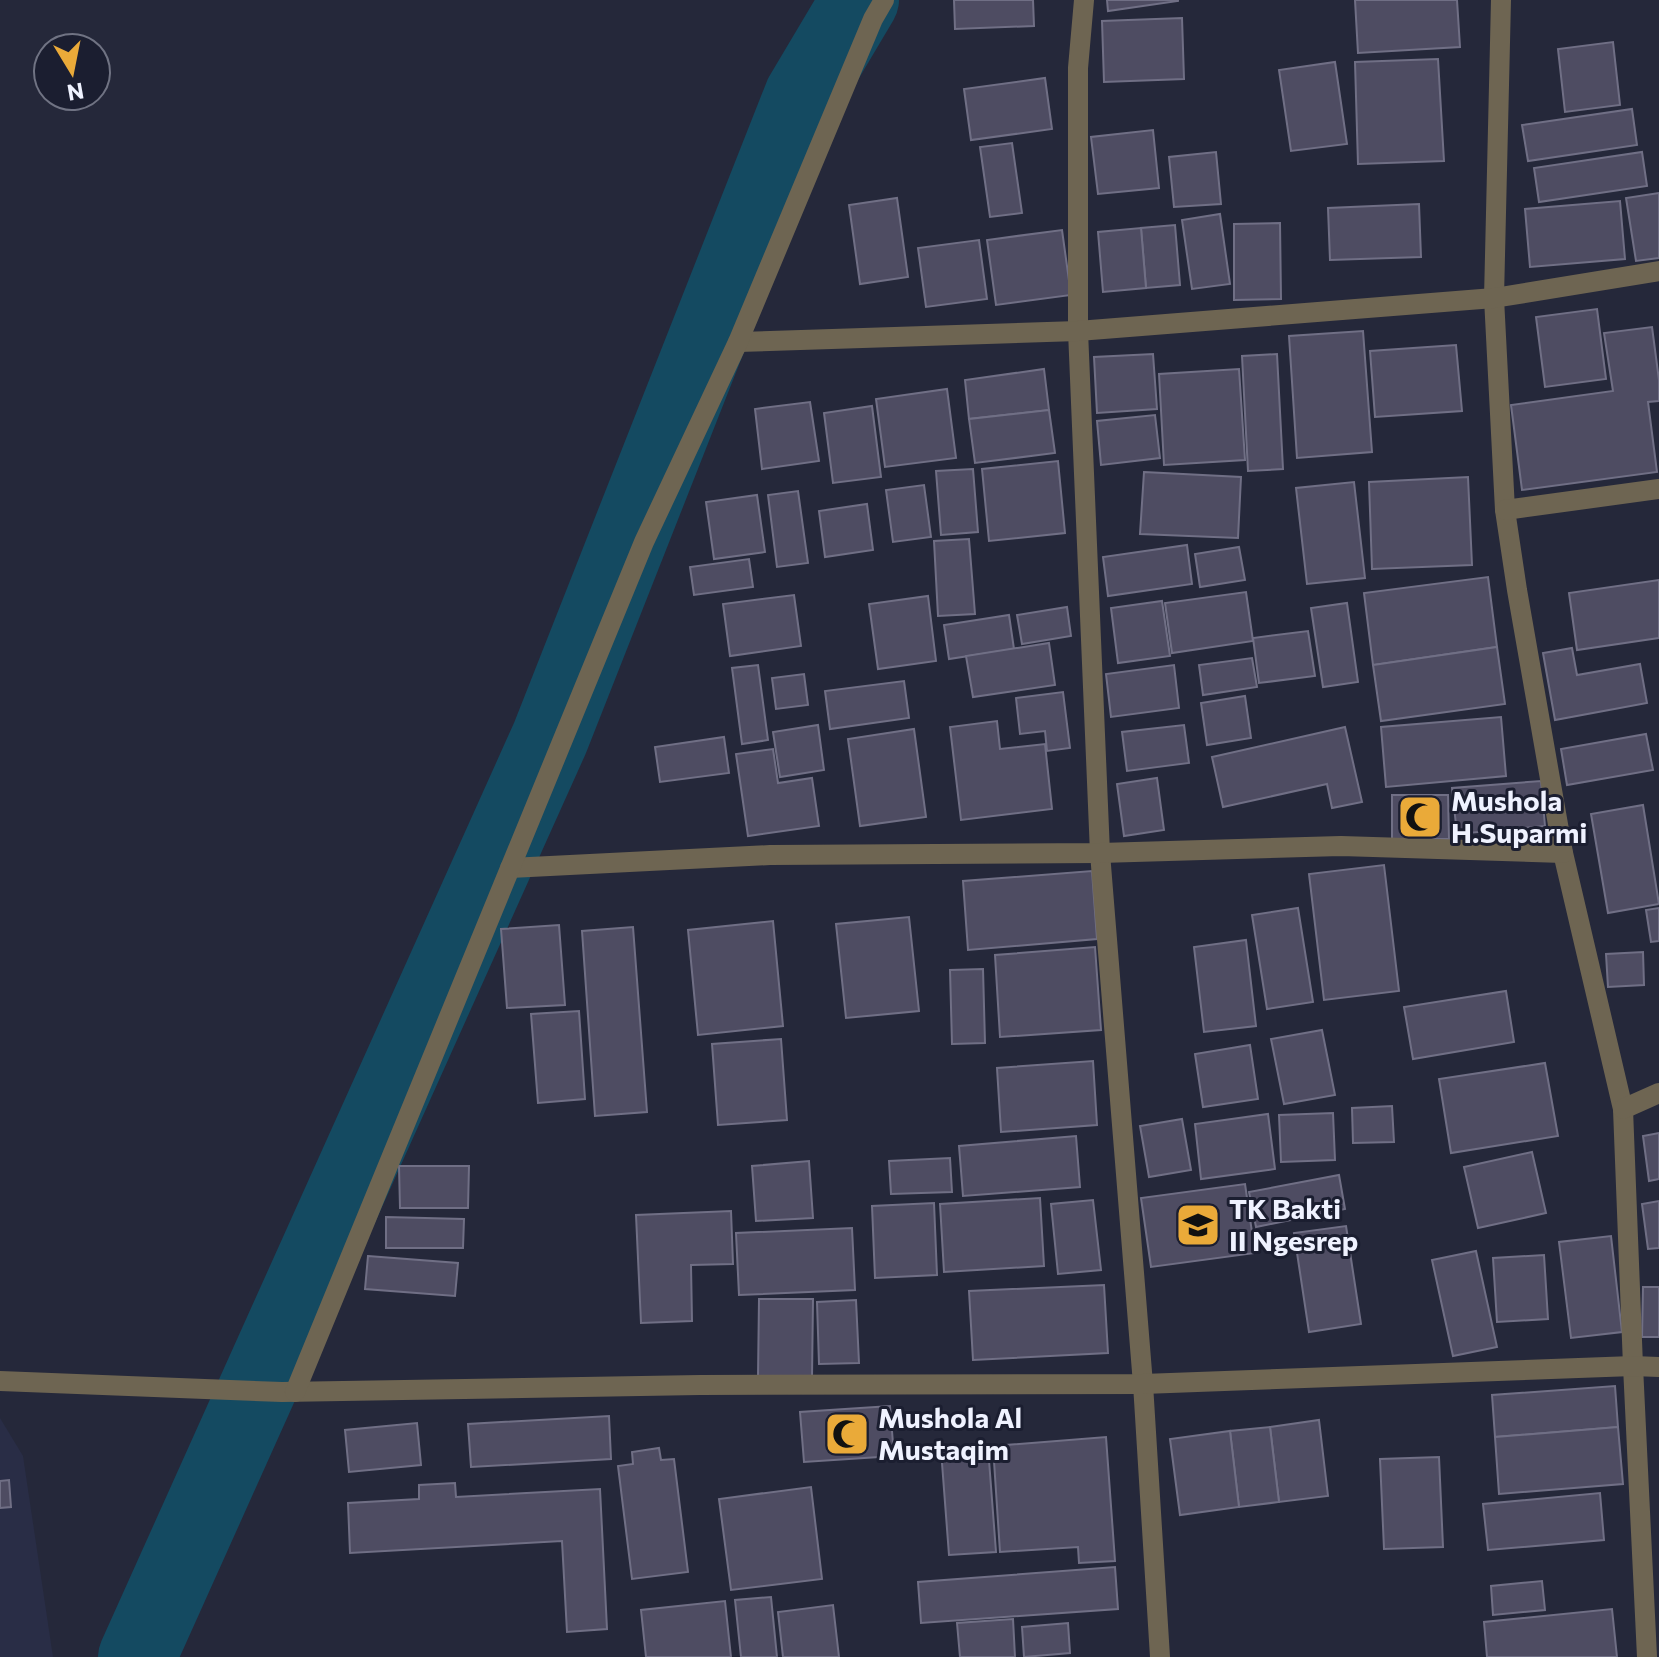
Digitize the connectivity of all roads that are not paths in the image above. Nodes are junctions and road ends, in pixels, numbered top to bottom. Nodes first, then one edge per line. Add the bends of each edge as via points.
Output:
1 (884, 0) edge
2 (1084, 0) edge
3 (1501, 0) edge
4 (1659, 271) edge
5 (1494, 298) junction
6 (1078, 331) junction
7 (738, 342) junction
8 (1659, 489) edge
9 (1505, 510) junction
10 (1100, 853) junction
11 (1563, 853) junction
12 (510, 868) junction
13 (1659, 1093) edge
14 (1623, 1109) junction
15 (1633, 1366) junction
16 (1659, 1367) edge
17 (0, 1381) edge
18 (1143, 1384) junction
19 (288, 1392) junction
20 (1160, 1657) edge
21 (1647, 1657) edge

1 - 7 street
2 - 6 street via 1078,68
3 - 5 street
4 - 5 street
5 - 6 street
5 - 9 street
6 - 7 street
6 - 10 street
7 - 12 street via 644,542
8 - 9 street
9 - 11 street
10 - 11 street via 1341,846
10 - 12 street via 770,855
10 - 18 street
11 - 14 street
12 - 19 street
13 - 14 street
14 - 15 street
15 - 16 street
15 - 18 street
15 - 21 street
17 - 19 street
18 - 19 street
18 - 20 street

